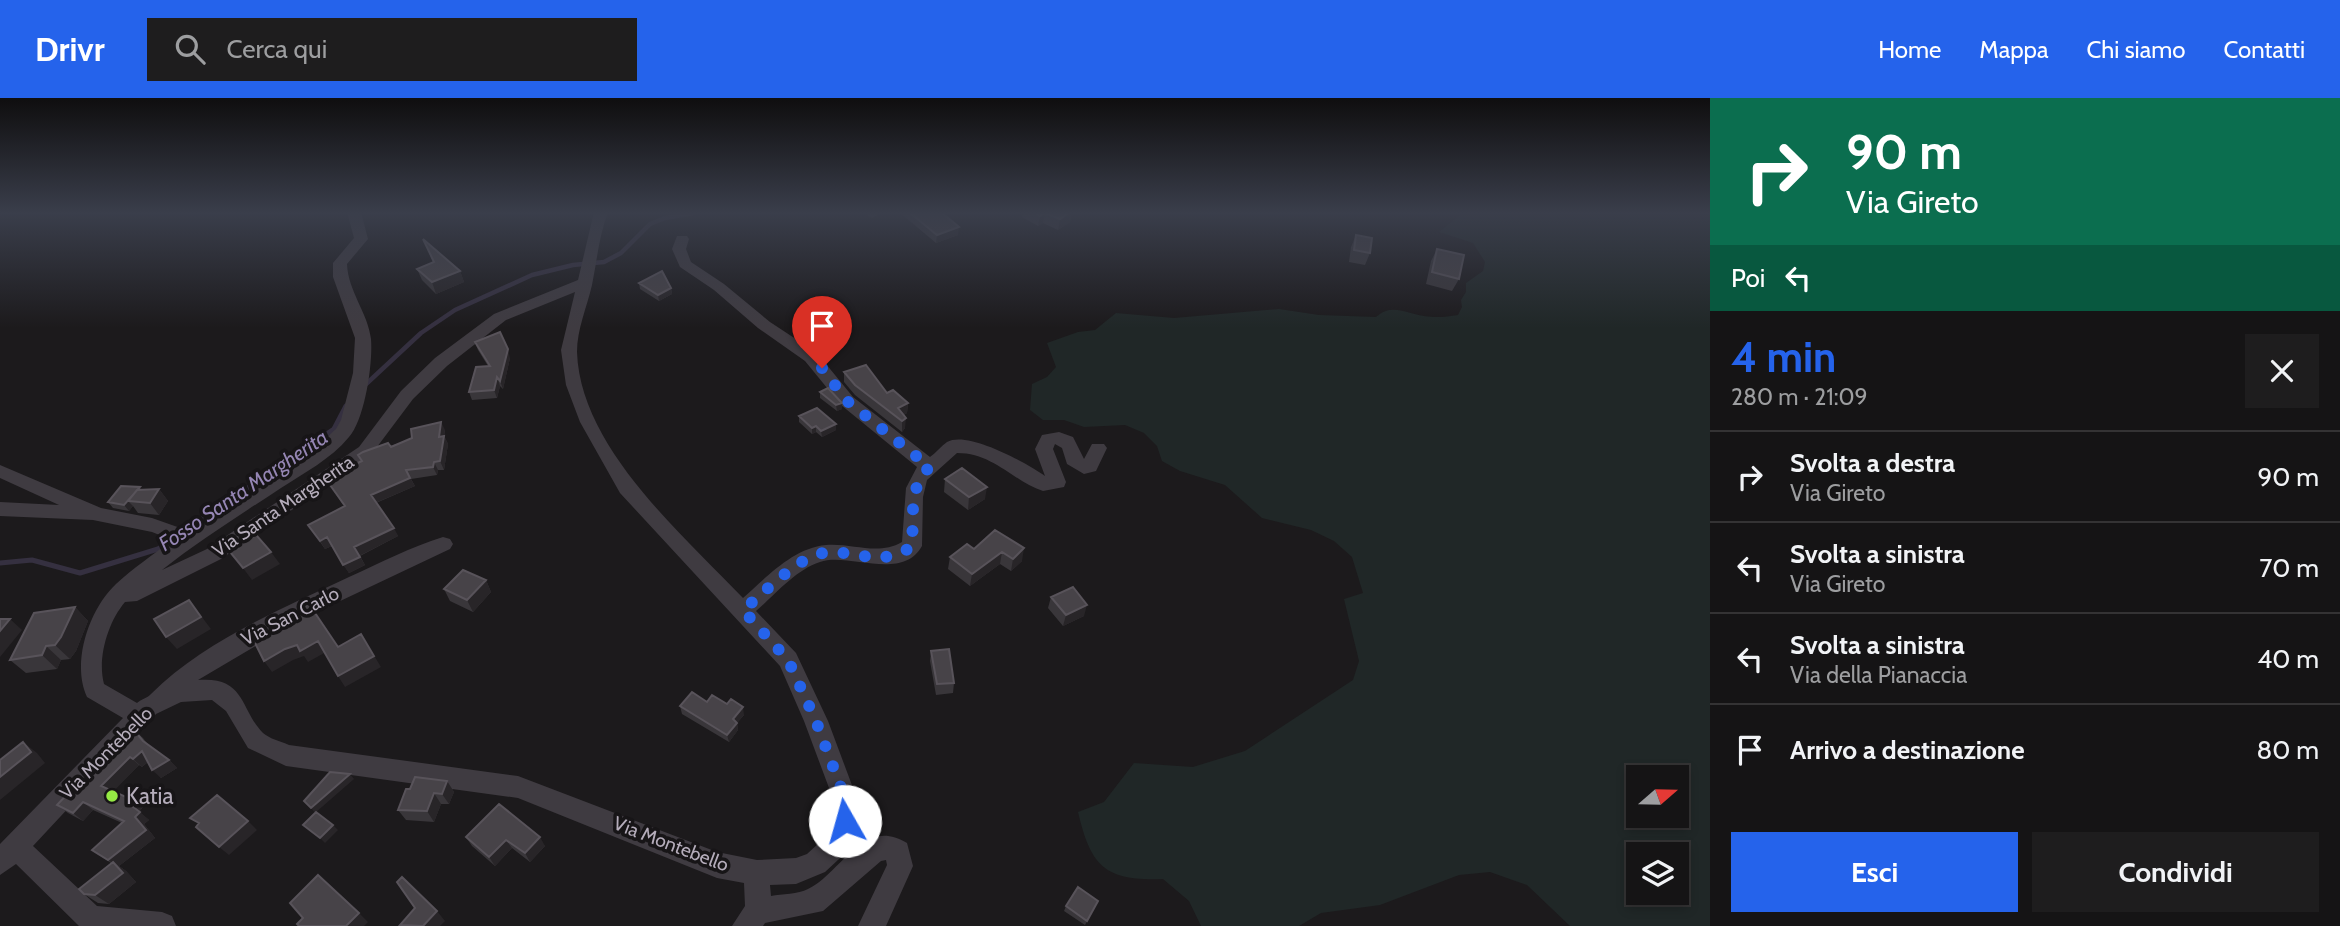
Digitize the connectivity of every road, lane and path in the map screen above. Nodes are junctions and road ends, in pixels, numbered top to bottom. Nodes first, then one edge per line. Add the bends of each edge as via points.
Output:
1 (351, 251) edge
2 (591, 251) edge
3 (680, 251) edge
4 (586, 270) junction
5 (1098, 448) dead end
6 (930, 467) junction
7 (0, 471) edge
8 (0, 509) edge
9 (96, 514) junction
10 (180, 536) junction
11 (443, 544) dead end
12 (110, 605) junction
13 (743, 610) junction
14 (144, 712) junction
15 (7, 855) edge
16 (757, 873) junction
17 (752, 918) edge
18 (162, 926) edge
19 (872, 926) edge

1 - 10 street via 340,263 340,277 363,338 361,373 343,433 314,458
2 - 4 street, Via Montebello
3 - 6 street via 685,264 811,357 847,401
4 - 12 street, Via Santa Margherita via 500,317 441,362 407,395 365,451 214,554
4 - 13 street, Via Montebello via 569,349 575,385 606,457 627,488
5 - 6 street via 1090,466 1084,468 1073,460 1073,449 1066,440 1048,439 1044,449 1057,482 1051,484 1043,484 1016,465 959,446
6 - 13 street via 919,476 914,494 912,546 901,555 882,559 822,553 805,559
7 - 9 street
8 - 9 street
9 - 10 street via 146,522
10 - 12 street
11 - 14 street, Via San Carlo via 230,646 195,667
12 - 14 street via 93,647 90,673 95,690
13 - 16 street, Via Montebello via 788,660 847,804 843,838 816,863 796,871
14 - 15 street, Via Montebello
14 - 16 street, Via Montebello via 171,695 213,690 232,701 257,742 286,755 519,787 717,865
15 - 18 street via 30,859 92,919
16 - 17 street
17 - 19 street via 814,902 875,849 890,847 898,852 900,866

